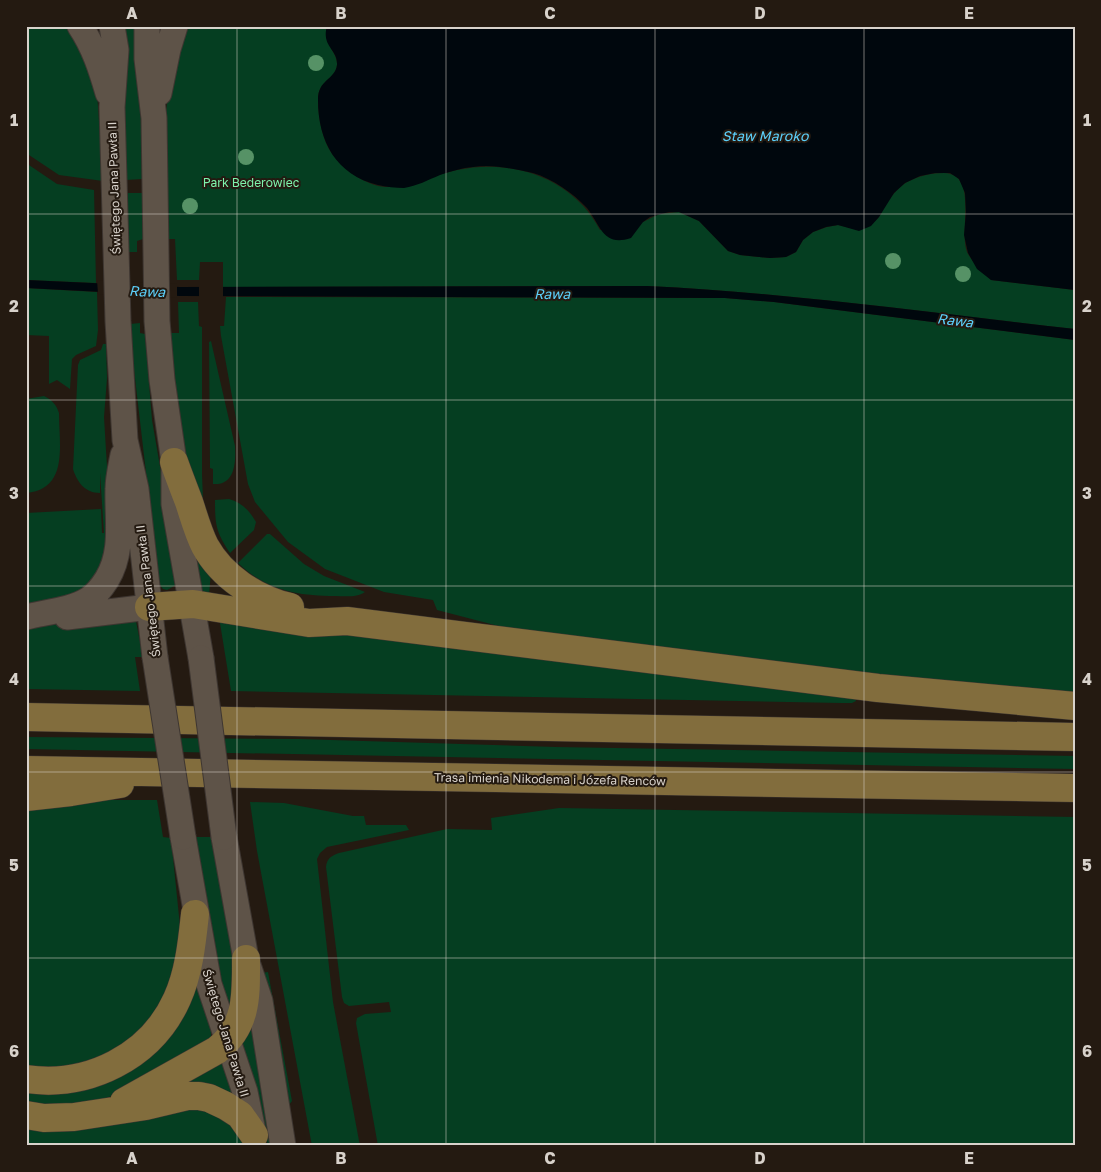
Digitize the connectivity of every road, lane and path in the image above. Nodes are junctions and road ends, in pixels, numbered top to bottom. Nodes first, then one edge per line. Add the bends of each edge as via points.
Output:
1 (80, 26) edge
2 (112, 26) edge
3 (147, 26) edge
4 (175, 26) edge
5 (112, 107) junction
6 (154, 118) junction
7 (125, 440) junction
8 (174, 462) junction
9 (193, 604) junction
10 (149, 607) junction
11 (26, 617) edge
12 (347, 621) junction
13 (1075, 706) edge
14 (26, 717) edge
15 (1075, 736) edge
16 (26, 770) edge
17 (167, 772) junction
18 (1075, 788) edge
19 (26, 797) edge
20 (196, 914) junction
21 (246, 959) junction
22 (228, 1042) junction
23 (26, 1079) edge
24 (108, 1111) junction
25 (26, 1115) edge
26 (255, 1141) edge
27 (284, 1146) edge

1 - 5 street via 100,66
2 - 5 street, Świętego Jana Pawła II via 116,50
3 - 6 street via 147,59
4 - 6 street
5 - 7 street, Świętego Jana Pawła II
6 - 8 street via 158,321 162,380
7 - 10 street, Świętego Jana Pawła II via 136,488
7 - 11 street via 118,488 120,527 112,570 88,600
8 - 9 street via 174,504
8 - 12 main road via 205,545 223,571 241,586 270,600
9 - 10 main road
9 - 12 main road via 309,623
9 - 21 street, bridge via 224,837
10 - 11 street via 62,618
10 - 20 street, Świętego Jana Pawła II, bridge
12 - 13 main road via 878,688
14 - 15 main road
16 - 17 main road, Trasa imienia Nikodema i Józefa Renców
17 - 18 main road, Trasa imienia Nikodema i Józefa Renców
17 - 19 main road via 119,784
20 - 22 street, Świętego Jana Pawła II via 209,984
20 - 23 main road via 191,951 178,999 156,1033 124,1058 88,1076 44,1082
21 - 22 main road via 245,1006
21 - 27 street via 260,1001
22 - 24 main road
22 - 26 street, Świętego Jana Pawła II via 245,1092
24 - 25 main road via 74,1117
24 - 26 main road via 188,1096 210,1098 240,1115

